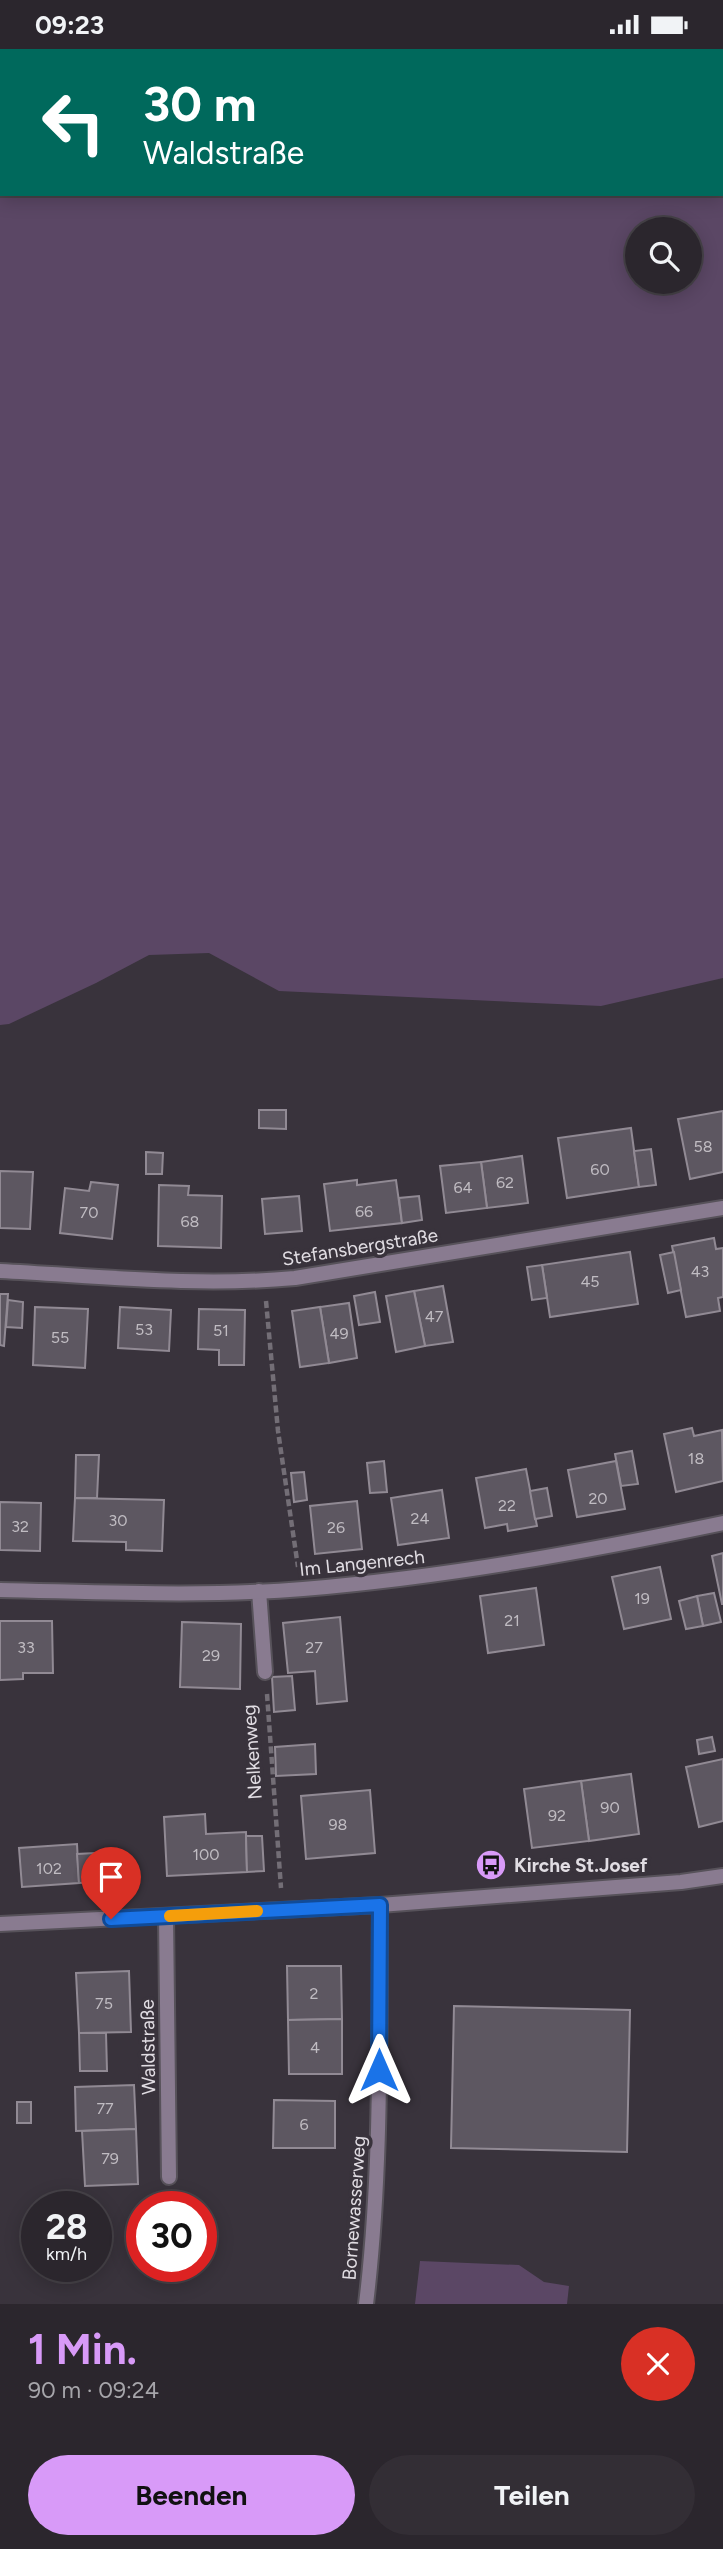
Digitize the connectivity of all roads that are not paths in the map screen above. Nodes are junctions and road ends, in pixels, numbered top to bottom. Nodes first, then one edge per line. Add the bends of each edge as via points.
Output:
1 (723, 1208) edge
2 (0, 1271) edge
3 (723, 1523) edge
4 (0, 1590) edge
5 (259, 1591) junction
6 (265, 1672) road end
7 (723, 1876) edge
8 (380, 1905) junction
9 (166, 1916) junction
10 (0, 1924) edge
11 (169, 2177) dead end
12 (366, 2304) edge

1 - 2 street, Stefansbergstraße via 264,1281
3 - 5 street, Im Langenrech via 420,1577
4 - 5 street, Im Langenrech
5 - 6 street
7 - 8 street
8 - 9 street
8 - 12 street, Bornewasserweg via 379,2125
9 - 10 street
9 - 11 street, Waldstraße

